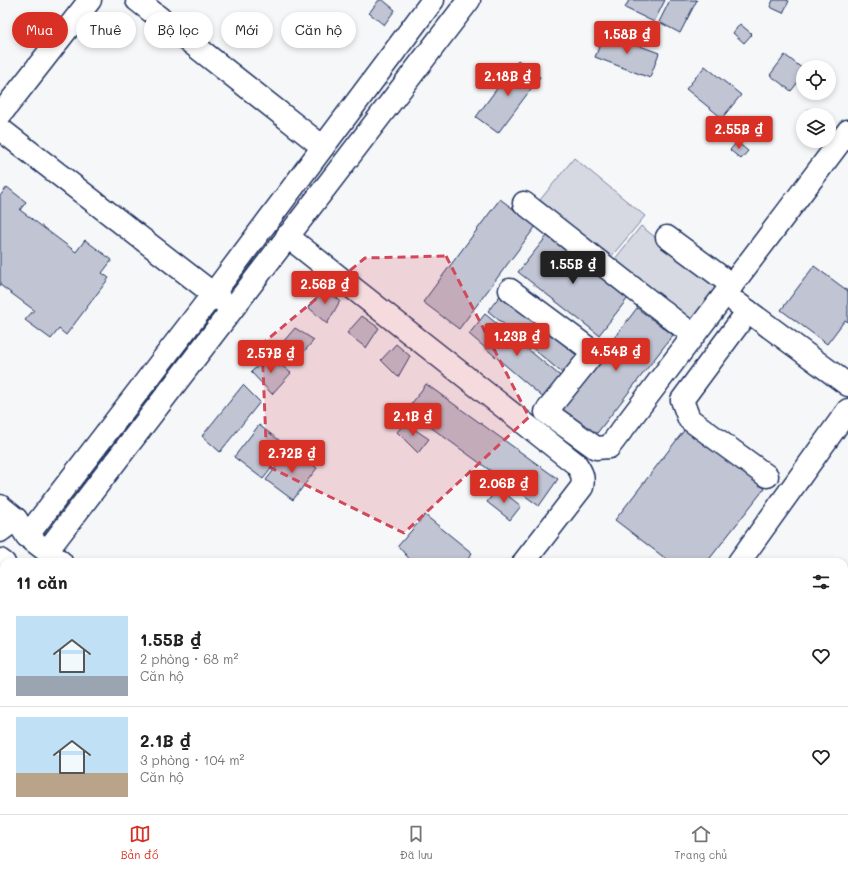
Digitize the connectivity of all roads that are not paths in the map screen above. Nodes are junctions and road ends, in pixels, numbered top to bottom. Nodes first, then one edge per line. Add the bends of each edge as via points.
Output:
1 (90, 0) edge
2 (137, 0) edge
3 (433, 0) edge
4 (468, 0) edge
5 (0, 115) edge
6 (0, 129) edge
7 (848, 131) edge
8 (323, 147) junction
9 (524, 203) dead end
10 (287, 236) junction
11 (668, 237) dead end
12 (510, 290) dead end
13 (728, 290) junction
14 (213, 294) junction
15 (232, 308) junction
16 (748, 311) junction
17 (693, 335) junction
18 (848, 385) edge
19 (848, 410) edge
20 (767, 476) dead end
21 (11, 523) edge
22 (54, 557) edge
23 (527, 558) edge
24 (742, 558) edge

1 - 5 lane
2 - 8 lane
3 - 8 lane
4 - 10 lane
6 - 14 lane
7 - 13 lane
8 - 14 lane
9 - 17 lane
10 - 15 lane
10 - 23 lane via 576,464 584,479 582,487
11 - 13 lane
12 - 17 lane via 590,351 591,356 546,412 596,448 609,447
13 - 16 lane
13 - 17 lane
14 - 15 lane
14 - 21 lane
15 - 22 lane
16 - 18 lane
16 - 20 lane via 682,400 690,418
19 - 24 lane
21 - 22 lane

